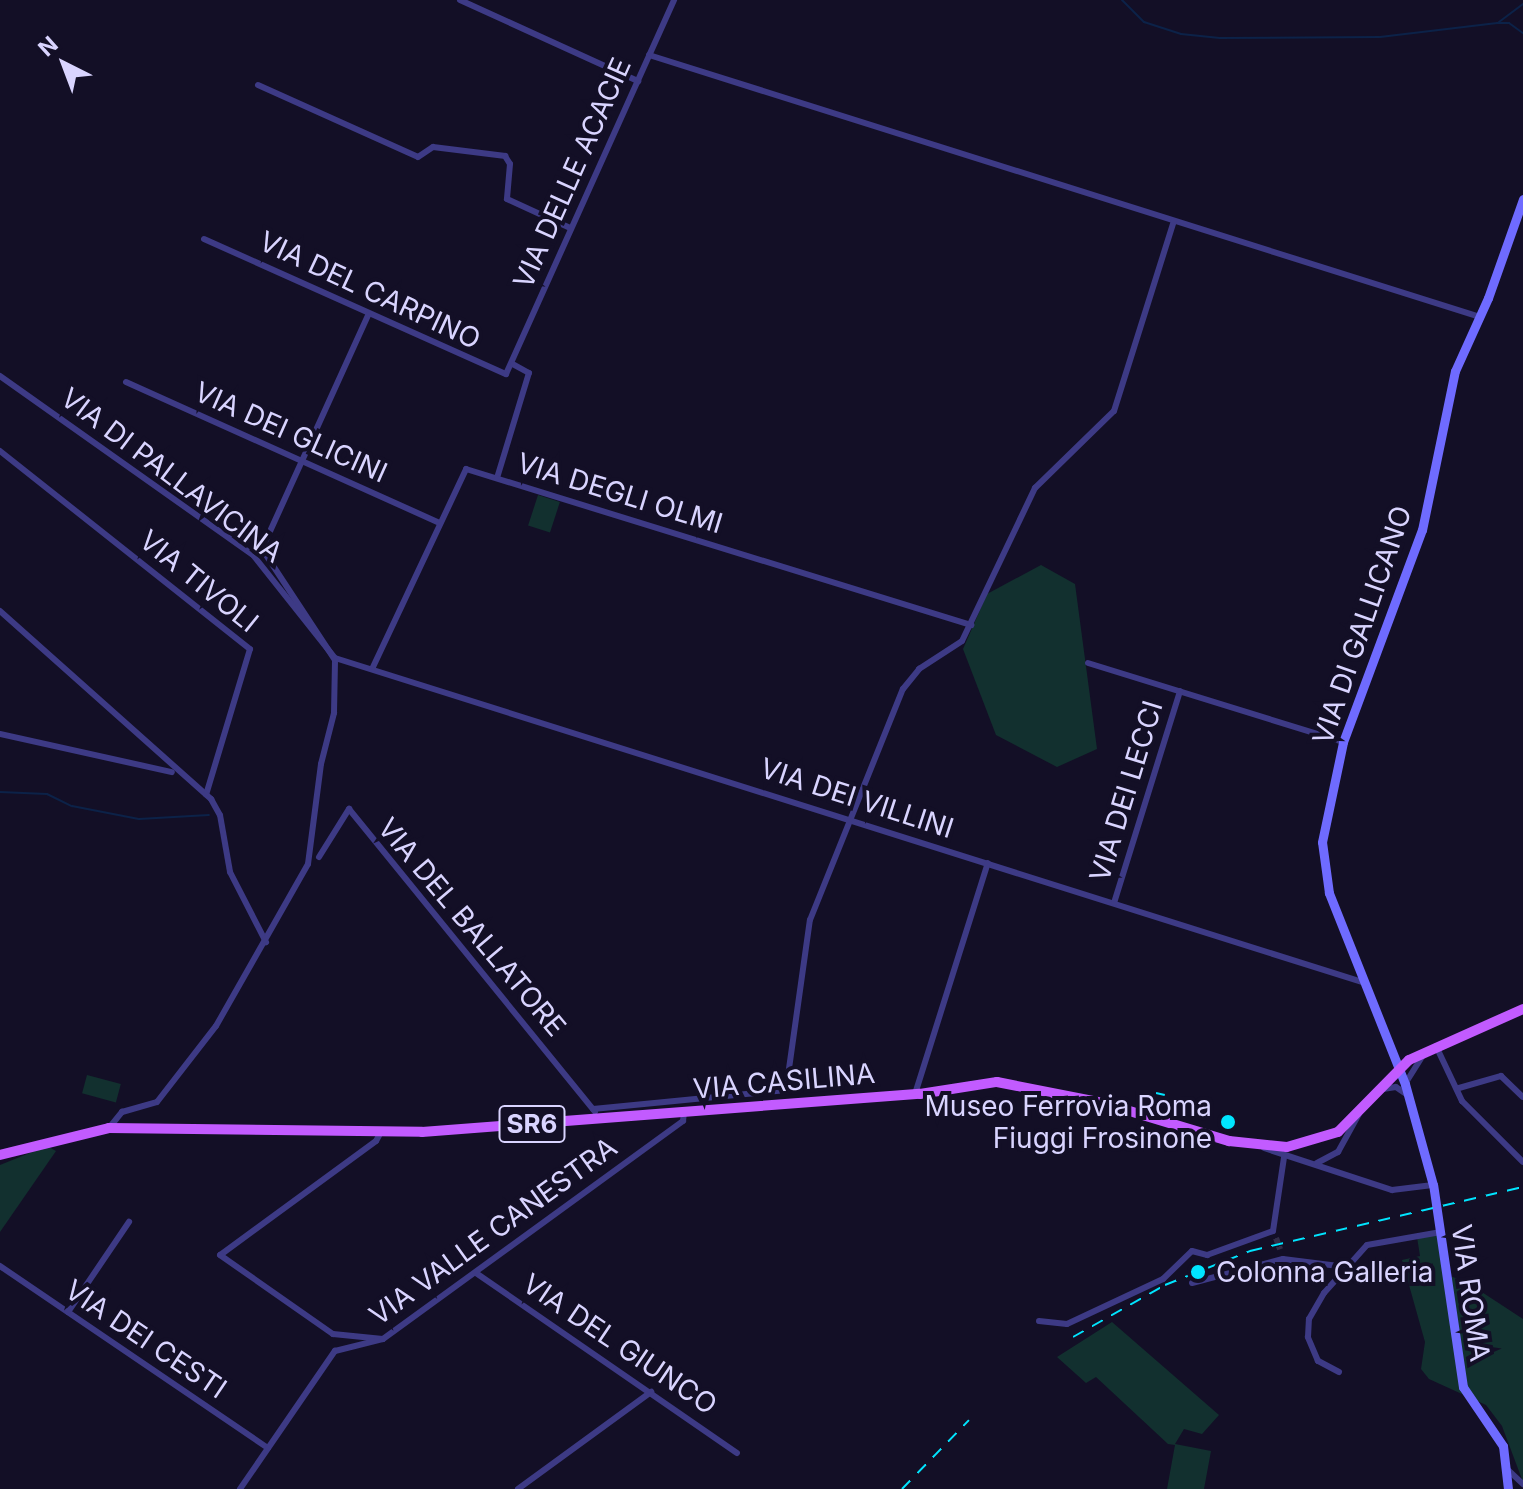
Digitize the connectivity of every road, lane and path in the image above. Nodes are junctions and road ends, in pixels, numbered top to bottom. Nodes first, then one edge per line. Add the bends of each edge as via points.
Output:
1 (460, 0) edge
2 (674, 0) edge
3 (649, 55) junction
4 (638, 81) junction
5 (258, 85) dead end
6 (1523, 199) edge
7 (1174, 221) junction
8 (570, 228) junction
9 (204, 239) dead end
10 (368, 315) junction
11 (1480, 317) junction
12 (513, 364) junction
13 (0, 376) edge
14 (126, 382) dead end
15 (0, 451) edge
16 (302, 462) junction
17 (497, 478) junction
18 (438, 522) junction
19 (0, 611) edge
20 (971, 625) junction
21 (335, 658) junction
22 (1088, 663) dead end
23 (373, 667) junction
24 (1180, 691) junction
25 (0, 734) edge
26 (1343, 742) junction
27 (175, 772) junction
28 (206, 795) junction
29 (850, 819) junction
30 (319, 857) dead end
31 (988, 863) junction
32 (1114, 903) junction
33 (266, 942) junction
34 (1366, 983) junction
35 (1523, 1009) edge
36 (1434, 1047) junction
37 (1398, 1067) junction
38 (1459, 1088) junction
39 (915, 1094) junction
40 (1523, 1097) edge
41 (1408, 1098) junction
42 (1367, 1101) junction
43 (1360, 1110) junction
44 (684, 1113) junction
45 (595, 1115) junction
46 (109, 1128) junction
47 (381, 1132) junction
48 (1264, 1148) junction
49 (0, 1155) edge
50 (1284, 1157) junction
51 (1523, 1162) edge
52 (1313, 1164) junction
53 (1433, 1185) junction
54 (129, 1222) dead end
55 (1441, 1232) junction
56 (1280, 1249) tunnel mouth
57 (1283, 1259) junction
58 (0, 1266) edge
59 (1346, 1267) junction
60 (476, 1273) junction
61 (1192, 1283) dead end
62 (68, 1312) junction
63 (1039, 1321) dead end
64 (383, 1339) junction
65 (1339, 1372) dead end
66 (651, 1392) junction
67 (268, 1448) junction
68 (737, 1453) dead end
69 (1508, 1470) junction
70 (1523, 1484) edge
71 (240, 1489) edge
72 (518, 1489) edge
73 (1508, 1489) edge

1 - 4 street
2 - 3 street, VIA DELLE ACACIE
3 - 4 street, VIA DELLE ACACIE
3 - 7 street
4 - 8 street, VIA DELLE ACACIE
5 - 8 street via 418,157 432,147 505,156 510,162 507,199
6 - 11 street, VIA DI GALLICANO
7 - 11 street
7 - 20 street via 1114,411 1035,488
8 - 12 street, VIA DELLE ACACIE
9 - 10 street, VIA DEL CARPINO
10 - 12 street, VIA DEL CARPINO via 498,374 506,374
10 - 16 street
11 - 26 street, VIA DI GALLICANO via 1453,378 1422,530
12 - 17 street via 527,368 529,375
13 - 21 street, VIA DI PALLAVICINA via 257,558
14 - 16 street, VIA DEI GLICINI
15 - 28 street, VIA TIVOLI via 251,650
16 - 18 street, VIA DEI GLICINI
16 - 21 street via 263,554
17 - 18 street, VIA DEGLI OLMI via 463,470
17 - 20 street, VIA DEGLI OLMI
18 - 23 street, VIA DEGLI OLMI
19 - 27 street
20 - 29 street via 957,647 921,668 905,685
21 - 23 street, VIA DEI VILLINI
21 - 33 street via 334,713 321,764 309,863
22 - 24 street
23 - 29 street, VIA DEI VILLINI
24 - 26 street
24 - 32 street, VIA DEI LECCI
25 - 27 street
26 - 34 street, VIA DI GALLICANO via 1323,826 1323,862 1329,893
27 - 28 street
28 - 33 street via 220,815 234,880
29 - 31 street, VIA DEI VILLINI
29 - 45 street via 810,920 785,1092
30 - 45 street, VIA DEL BALLATORE via 348,808
31 - 32 street, VIA DEI VILLINI
31 - 39 street
32 - 34 street, VIA DEI VILLINI
33 - 46 street via 220,1020 159,1100 122,1112
34 - 37 street, VIA DI GALLICANO
35 - 36 main road, VIA CASILINA / SR6
36 - 37 main road, VIA CASILINA / SR6
36 - 38 street
36 - 41 street via 1412,1068
37 - 41 street, VIA ROMA
37 - 42 main road, VIA CASILINA / SR6
38 - 40 street via 1499,1076
38 - 51 street via 1463,1102
39 - 44 main road, VIA CASILINA / SR6
39 - 48 main road, VIA CASILINA / SR6 via 1005,1083
41 - 42 street via 1390,1086
41 - 53 street, VIA ROMA
42 - 43 main road, VIA CASILINA / SR6
43 - 48 main road, VIA CASILINA / SR6 via 1320,1141
43 - 52 street via 1338,1152
44 - 45 main road, VIA CASILINA / SR6
44 - 60 street, VIA VALLE CANESTRA via 683,1121
45 - 47 main road, VIA CASILINA / SR6
46 - 47 main road, VIA CASILINA / SR6
46 - 49 main road, VIA CASILINA / SR6
47 - 64 street via 376,1141 220,1255 333,1334
48 - 50 street
50 - 52 street
50 - 63 street via 1273,1209 1275,1234 1207,1255 1192,1251 1163,1279 1067,1324
52 - 53 street via 1392,1190
53 - 55 street, VIA ROMA
54 - 62 street
55 - 59 street via 1378,1241
55 - 69 street, VIA ROMA via 1462,1385 1502,1443
56 - 57 street
57 - 59 street
57 - 61 street
58 - 62 street, VIA DEI CESTI
59 - 65 street via 1307,1325 1316,1359
60 - 64 street, VIA VALLE CANESTRA
60 - 66 street, VIA DEL GIUNCO
62 - 67 street, VIA DEI CESTI
64 - 67 street, VIA VALLE CANESTRA via 335,1351
66 - 68 street, VIA DEL GIUNCO
66 - 72 street
67 - 71 street, VIA VALLE CANESTRA
69 - 70 street
69 - 73 street, VIA ROMA

